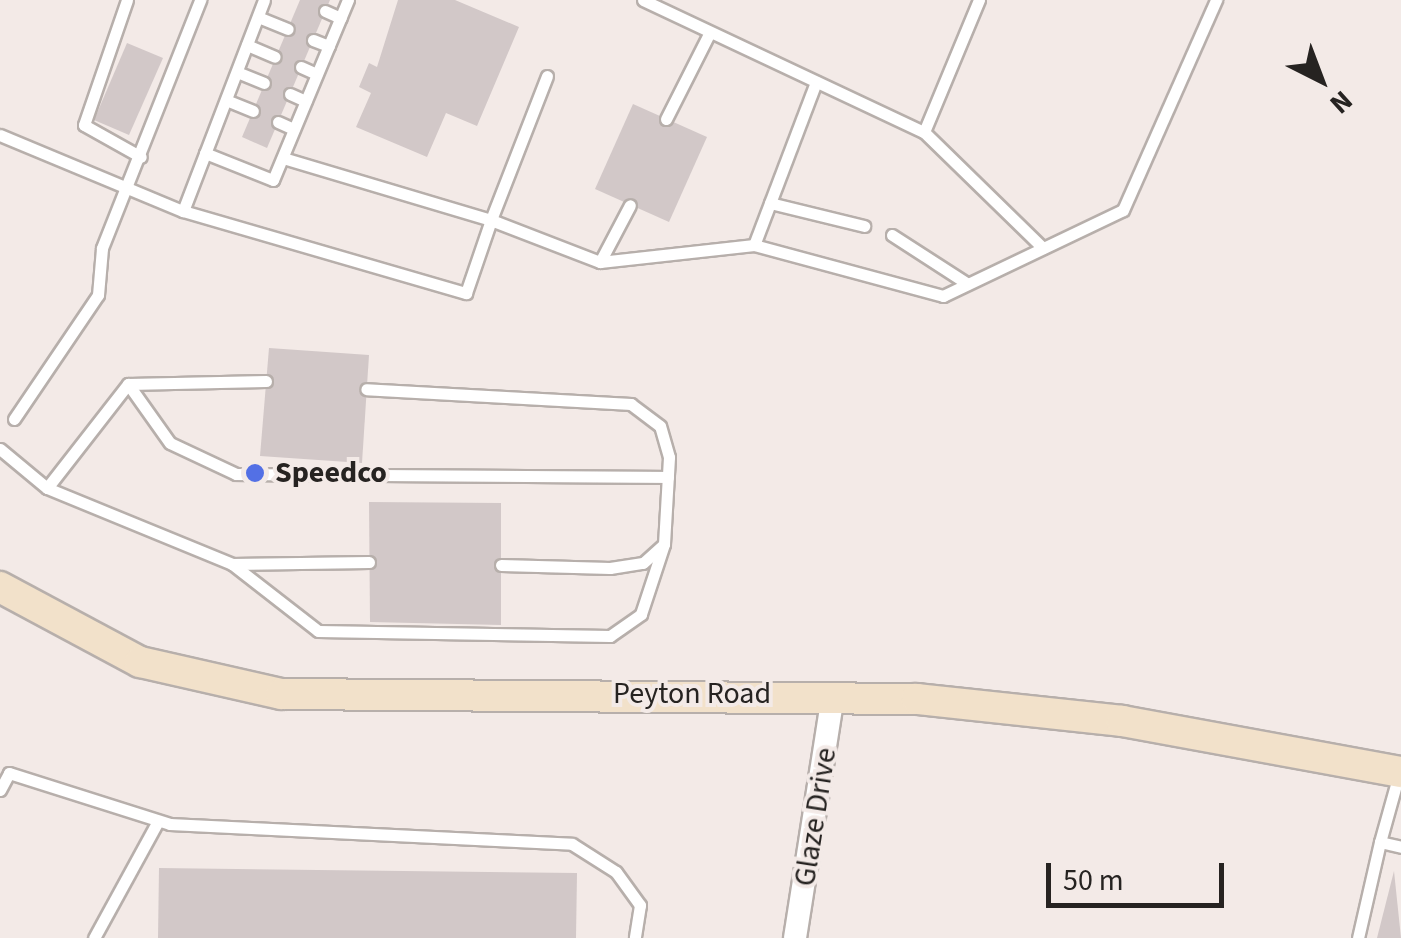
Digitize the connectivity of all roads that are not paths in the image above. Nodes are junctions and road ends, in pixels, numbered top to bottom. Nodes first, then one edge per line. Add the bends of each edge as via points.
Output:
1 (127, 0) edge
2 (200, 0) edge
3 (264, 0) edge
4 (348, 0) edge
5 (643, 0) edge
6 (673, 0) edge
7 (979, 0) edge
8 (1216, 0) edge
9 (325, 10) dead end
10 (668, 13) junction
11 (258, 17) junction
12 (341, 18) junction
13 (288, 29) dead end
14 (710, 32) junction
15 (313, 40) dead end
16 (247, 45) junction
17 (329, 46) junction
18 (276, 57) dead end
19 (301, 67) dead end
20 (237, 72) junction
21 (318, 74) junction
22 (548, 76) dead end
23 (816, 82) junction
24 (264, 84) dead end
25 (290, 94) dead end
26 (226, 100) junction
27 (306, 101) junction
28 (253, 111) dead end
29 (666, 119) dead end
30 (278, 122) dead end
31 (294, 129) junction
32 (924, 132) junction
33 (0, 135) edge
34 (205, 153) junction
35 (141, 157) junction
36 (283, 158) junction
37 (125, 191) junction
38 (770, 202) junction
39 (630, 205) dead end
40 (183, 211) junction
41 (491, 220) junction
42 (864, 226) dead end
43 (892, 235) dead end
44 (754, 245) junction
45 (1043, 248) junction
46 (600, 262) junction
47 (968, 284) junction
48 (266, 382) dead end
49 (128, 384) junction
50 (366, 389) dead end
51 (14, 419) dead end
52 (0, 449) edge
53 (668, 477) junction
54 (47, 488) junction
55 (664, 544) junction
56 (369, 562) dead end
57 (232, 564) junction
58 (501, 564) dead end
59 (0, 587) edge
60 (833, 695) junction
61 (5, 771) edge
62 (1400, 772) edge
63 (0, 790) edge
64 (158, 821) junction
65 (1380, 842) junction
66 (1401, 847) edge
67 (94, 938) edge
68 (635, 938) edge
69 (796, 938) edge
70 (1358, 938) edge

1 - 35 lane via 84,124
2 - 35 lane
3 - 11 lane
4 - 12 lane
5 - 10 lane
6 - 10 lane
7 - 32 lane
8 - 45 lane via 1123,210
9 - 12 lane
10 - 14 lane
11 - 13 lane
11 - 16 lane
12 - 17 lane
14 - 23 lane
14 - 29 lane
15 - 17 lane
16 - 18 lane
16 - 20 lane
17 - 21 lane
19 - 21 lane
20 - 24 lane
20 - 26 lane
21 - 27 lane
22 - 41 lane
23 - 32 lane
23 - 38 lane
25 - 27 lane
26 - 28 lane
26 - 34 lane
27 - 31 lane
30 - 31 lane
31 - 36 lane
32 - 45 lane
33 - 37 lane
34 - 36 lane via 273,180
34 - 40 lane
35 - 37 lane
36 - 41 lane
37 - 40 lane
37 - 51 lane via 102,248 98,295
38 - 42 lane
38 - 44 lane
39 - 46 lane
40 - 41 lane via 466,294
41 - 46 lane
43 - 47 lane
44 - 46 lane
44 - 47 lane via 943,296
45 - 47 lane
48 - 49 lane
49 - 53 lane via 170,444 236,474
49 - 54 lane
50 - 53 lane via 631,404 660,426
52 - 54 lane
53 - 55 lane
54 - 57 lane
55 - 57 lane via 641,614 610,636 318,631
55 - 58 lane via 643,564
56 - 57 lane
59 - 60 street, Peyton Road via 140,662 281,694
60 - 62 street, Peyton Road via 1122,720
60 - 69 street, Glaze Drive
61 - 63 lane
61 - 64 lane
62 - 65 lane
64 - 67 lane
64 - 68 lane via 572,844 616,872 640,905
65 - 66 lane
65 - 70 lane

